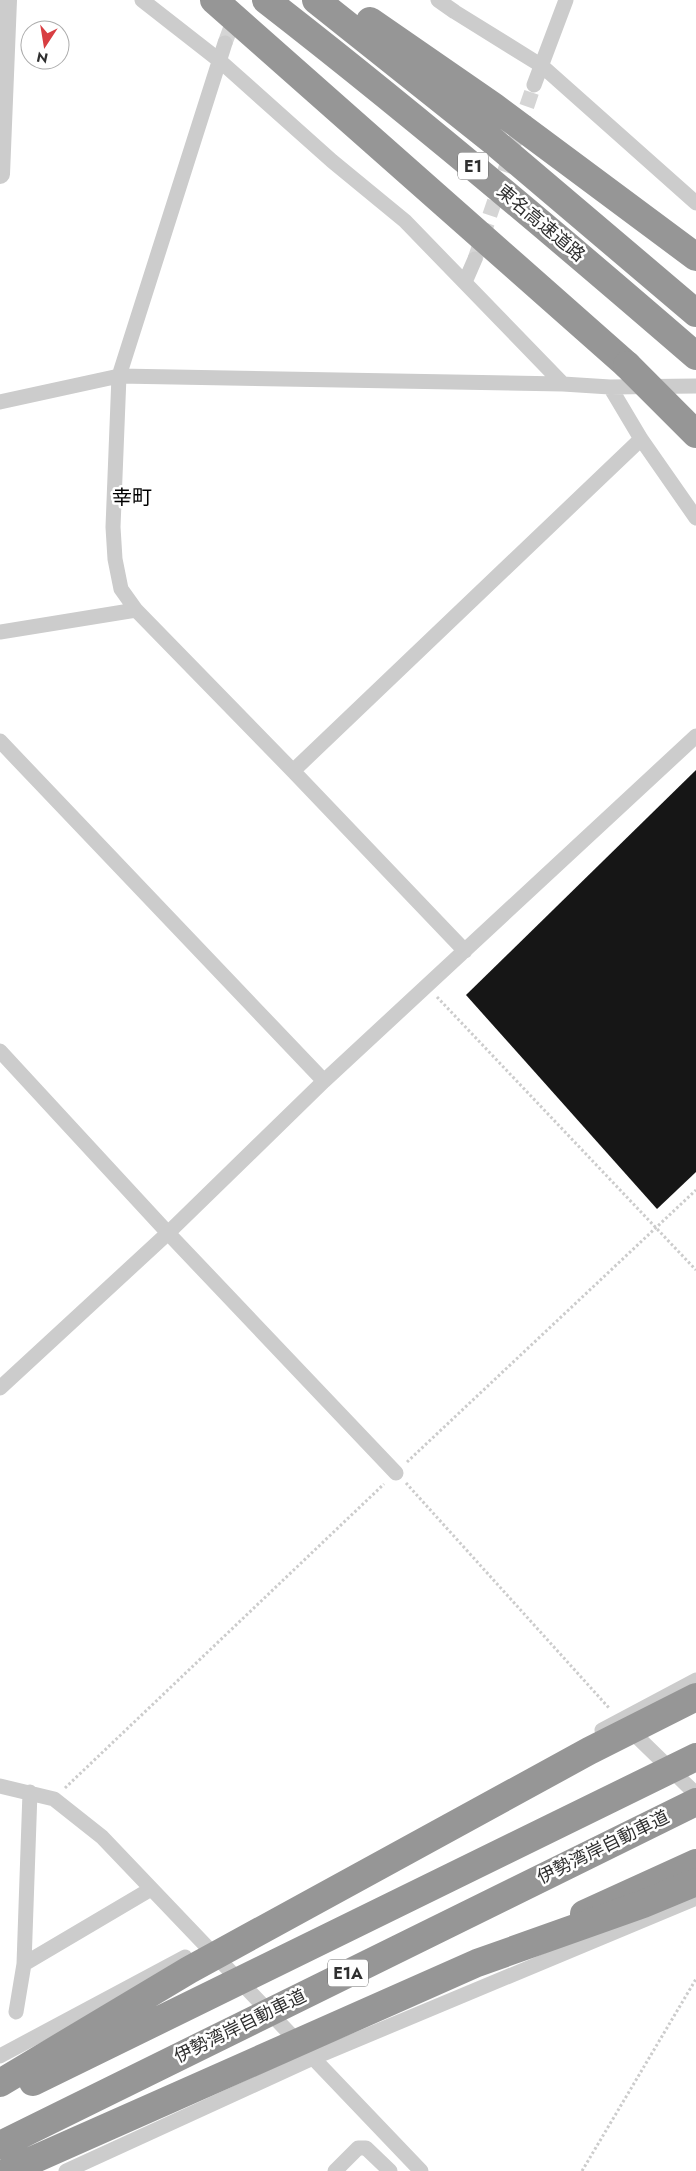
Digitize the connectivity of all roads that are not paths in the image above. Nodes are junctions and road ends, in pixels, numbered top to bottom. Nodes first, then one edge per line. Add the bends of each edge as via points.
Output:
1 (7, 0) edge
2 (142, 0) edge
3 (214, 0) edge
4 (266, 0) edge
5 (316, 0) edge
6 (340, 0) edge
7 (438, 0) edge
8 (566, 0) edge
9 (225, 43) tunnel mouth
10 (220, 62) junction
11 (542, 66) junction
12 (534, 85) tunnel mouth
13 (0, 174) edge
14 (696, 203) edge
15 (696, 257) edge
16 (475, 259) tunnel mouth
17 (465, 282) junction
18 (696, 313) edge
19 (696, 356) edge
20 (119, 376) junction
21 (563, 384) junction
22 (696, 386) edge
23 (610, 387) junction
24 (0, 402) edge
25 (696, 434) edge
26 (641, 439) junction
27 (696, 518) edge
28 (136, 610) junction
29 (0, 632) edge
30 (696, 736) edge
31 (0, 741) edge
32 (293, 771) junction
33 (465, 951) junction
34 (0, 1051) edge
35 (324, 1081) junction
36 (168, 1233) junction
37 (0, 1388) edge
38 (396, 1472) road end
39 (696, 1680) edge
40 (696, 1686) edge
41 (696, 1697) edge
42 (620, 1720) junction
43 (589, 1751) junction
44 (696, 1756) edge
45 (0, 1786) edge
46 (30, 1792) junction
47 (696, 1794) edge
48 (696, 1802) edge
49 (696, 1863) edge
50 (696, 1882) edge
51 (151, 1889) junction
52 (696, 1898) edge
53 (206, 1946) junction
54 (476, 1963) junction
55 (24, 1964) junction
56 (16, 2012) dead end
57 (0, 2056) edge
58 (313, 2058) junction
59 (0, 2083) edge
60 (0, 2098) edge
61 (0, 2145) edge
62 (8, 2171) edge
63 (66, 2171) edge
64 (335, 2171) edge
65 (390, 2171) edge
66 (421, 2171) edge

1 - 13 street
2 - 10 street
3 - 25 highway, bridge via 627,366
4 - 19 highway, 東名高速道路 / E1 via 458,153
5 - 18 highway, 東名高速道路 / E1 via 493,141
6 - 15 highway via 493,106
7 - 11 street
8 - 11 street
9 - 10 street
10 - 17 street via 404,221
10 - 20 street
11 - 12 street
11 - 14 street
16 - 17 street
17 - 21 street
20 - 21 street
20 - 24 street
20 - 28 street via 114,551 121,589
21 - 23 street
22 - 23 street
23 - 26 street
26 - 27 street
26 - 32 street
28 - 29 street
28 - 32 street
30 - 33 street
31 - 35 street
32 - 33 street
33 - 35 street
34 - 36 street
35 - 36 street
36 - 37 street
36 - 38 street
39 - 42 street
40 - 43 highway, bridge
41 - 43 highway, bridge
42 - 47 street
42 - 53 street
43 - 59 highway, bridge via 189,1970
44 - 60 highway, E1A, bridge
45 - 46 street
46 - 51 street via 54,1799 102,1838
46 - 55 street
48 - 61 highway, 伊勢湾岸自動車道 / E1A, bridge
49 - 54 highway, bridge
50 - 54 highway, bridge
51 - 53 street
51 - 55 street
52 - 58 street
53 - 57 street
53 - 58 street
54 - 62 highway, bridge
55 - 56 street
58 - 63 street
58 - 66 street
64 - 65 street via 358,2148 366,2148

